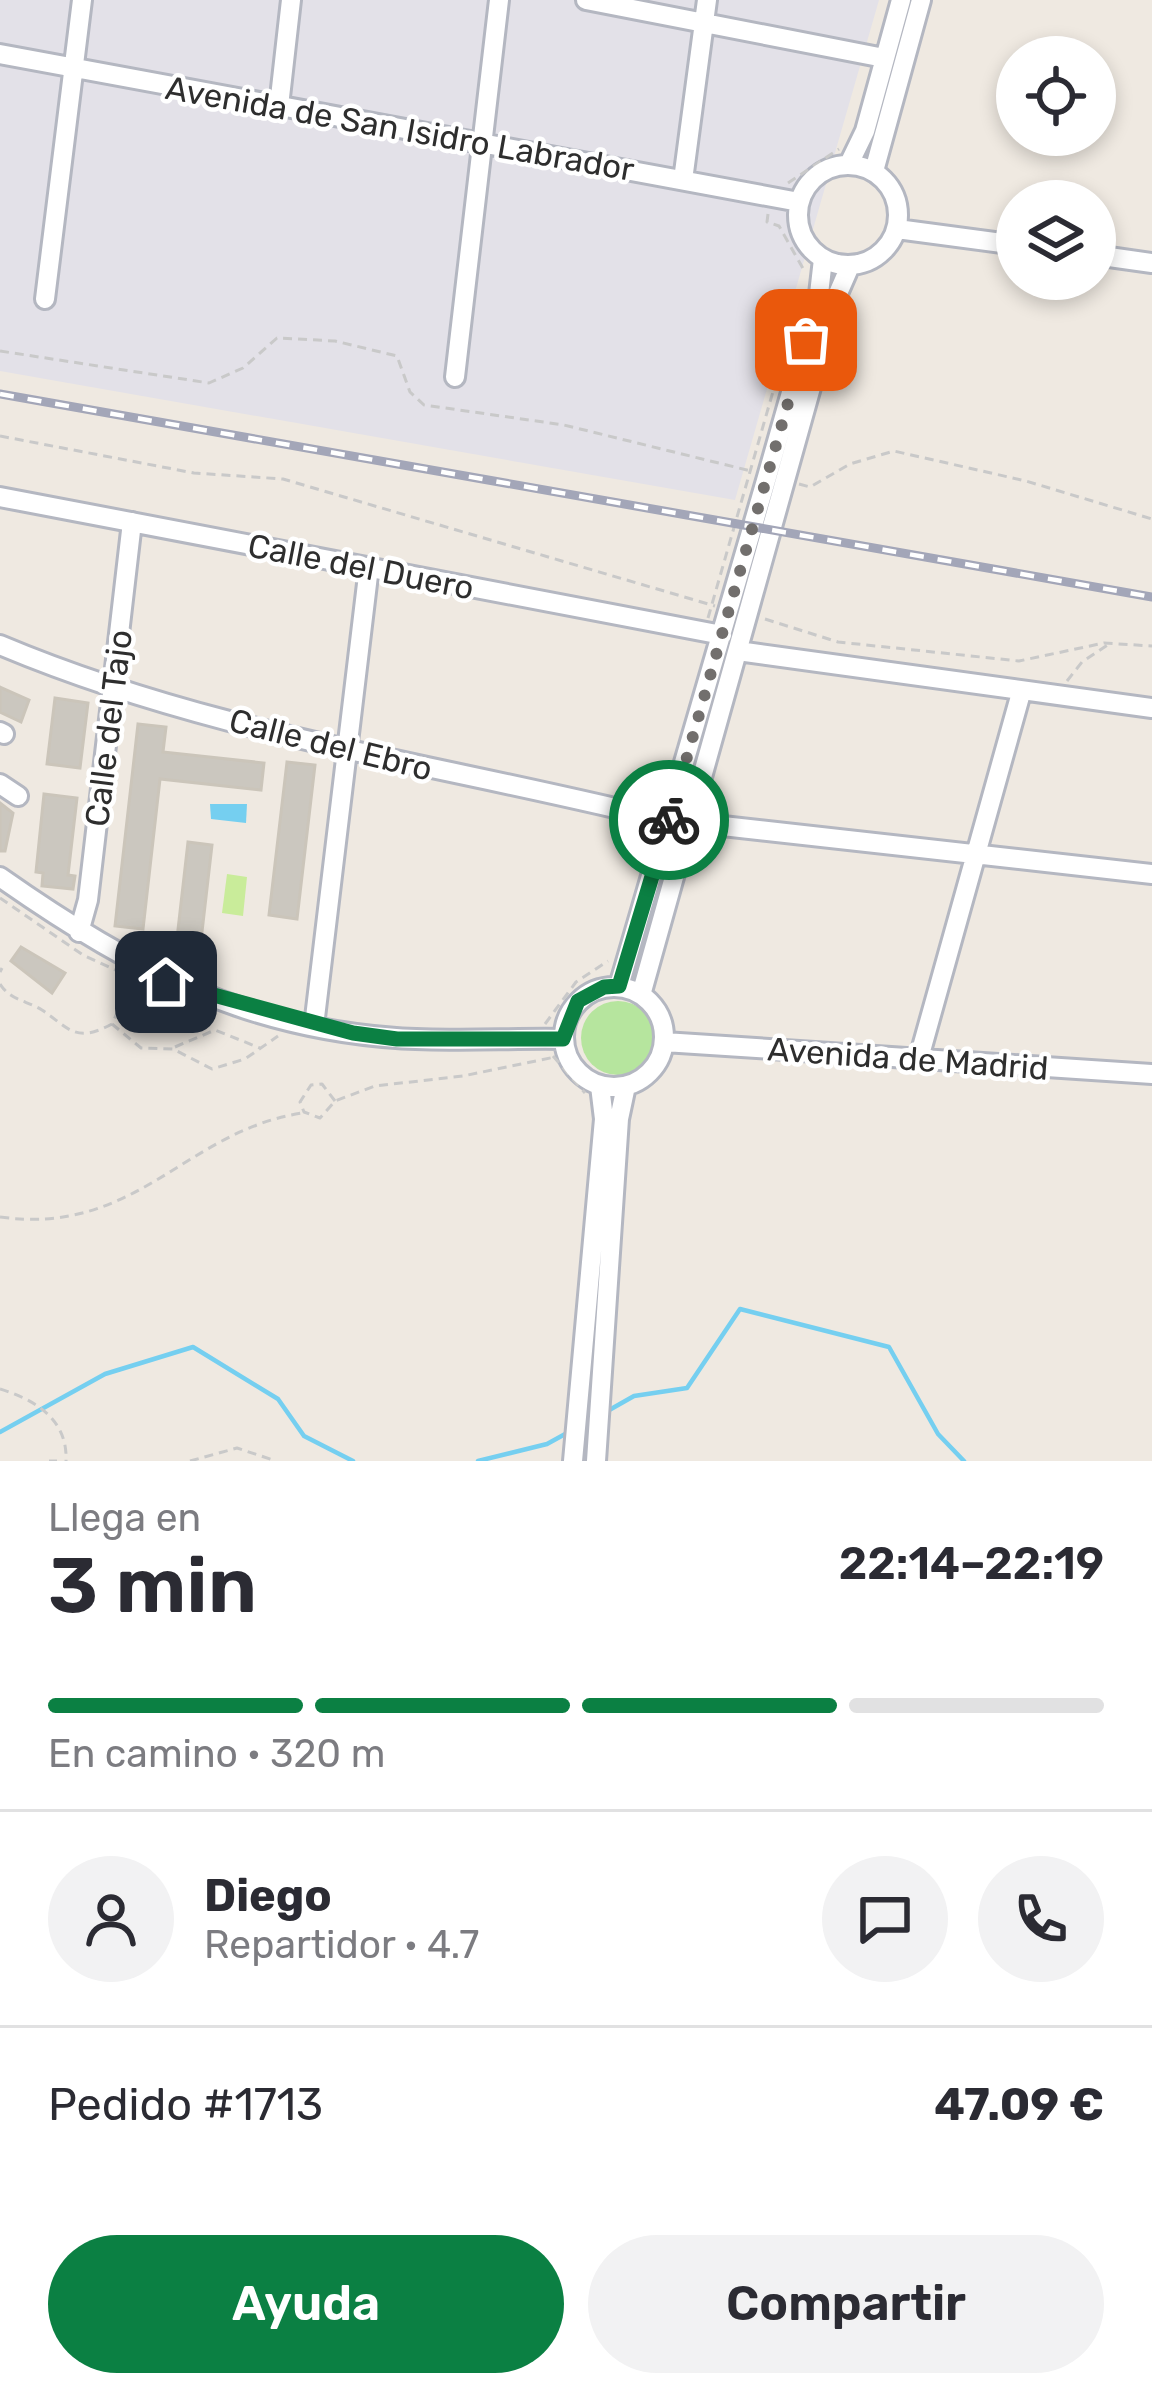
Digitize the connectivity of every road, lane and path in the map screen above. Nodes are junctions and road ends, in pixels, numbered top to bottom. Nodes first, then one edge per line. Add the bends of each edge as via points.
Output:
1 (82, 0) edge
2 (291, 0) edge
3 (499, 0) edge
4 (586, 0) edge
5 (901, 0) edge
6 (920, 0) edge
7 (706, 10) edge
8 (0, 54) edge
9 (884, 58) junction
10 (73, 68) junction
11 (279, 106) junction
12 (480, 144) junction
13 (845, 156) junction
14 (874, 171) junction
15 (683, 179) junction
16 (772, 196) junction
17 (800, 202) junction
18 (897, 229) junction
19 (996, 242) edge
20 (823, 259) junction
21 (1116, 259) edge
22 (1152, 263) edge
23 (850, 266) junction
24 (45, 299) dead end
25 (0, 350) edge
26 (455, 377) dead end
27 (0, 436) edge
28 (768, 476) junction
29 (0, 497) edge
30 (1152, 519) edge
31 (132, 522) junction
32 (369, 567) junction
33 (729, 610) junction
34 (713, 633) junction
35 (1111, 644) junction
36 (0, 645) edge
37 (1152, 646) edge
38 (738, 651) junction
39 (112, 688) junction
40 (1021, 693) junction
41 (1054, 698) junction
42 (1152, 708) edge
43 (348, 751) junction
44 (0, 784) edge
45 (18, 796) dead end
46 (669, 820) junction
47 (975, 854) junction
48 (1152, 874) edge
49 (633, 876) dead end
50 (0, 877) edge
51 (0, 898) edge
52 (79, 932) junction
53 (611, 957) dead end
54 (132, 981) junction
55 (0, 985) edge
56 (619, 986) junction
57 (2, 994) edge
58 (641, 994) junction
59 (225, 1018) dead end
60 (112, 1024) junction
61 (314, 1025) junction
62 (261, 1029) dead end
63 (664, 1042) junction
64 (532, 1045) junction
65 (172, 1048) junction
66 (559, 1048) junction
67 (261, 1049) junction
68 (919, 1058) junction
69 (1150, 1067) edge
70 (600, 1086) junction
71 (626, 1086) junction
72 (335, 1101) junction
73 (590, 1107) dead end
74 (304, 1112) junction
75 (0, 1217) edge
76 (0, 1389) edge
77 (596, 1459) edge
78 (574, 1460) edge
79 (49, 1461) edge
80 (57, 1461) edge
81 (66, 1461) edge
82 (190, 1461) edge
83 (276, 1461) edge

1 - 10 street
2 - 11 street
3 - 12 street
4 - 7 street
5 - 9 street
6 - 14 street
7 - 9 street
7 - 15 street
8 - 10 street, Avenida de San Isidro Labrador
9 - 13 street via 866,131
10 - 11 street, Avenida de San Isidro Labrador
10 - 24 street
11 - 12 street, Avenida de San Isidro Labrador
12 - 15 street, Avenida de San Isidro Labrador
12 - 26 street
13 - 14 street
13 - 16 path via 822,155 788,183 775,182
13 - 17 street via 818,175
14 - 18 street via 895,196
15 - 16 street, Avenida de San Isidro Labrador
16 - 17 street, Avenida de San Isidro Labrador
16 - 28 path via 766,222 779,226 806,276
17 - 20 street via 801,234
18 - 19 street
18 - 23 street via 880,255
20 - 23 street
20 - 28 street
21 - 22 street
23 - 28 street
25 - 28 path via 209,383 243,368 277,338 334,341 398,356 410,392 424,405 564,425
27 - 33 path via 194,473 283,479
28 - 30 path via 810,487 894,451
28 - 33 street
28 - 33 path
29 - 31 street, Calle del Duero
31 - 32 street, Calle del Duero
31 - 39 street, Calle del Tajo
32 - 34 street, Calle del Duero
32 - 43 street
33 - 34 street
33 - 34 path
33 - 35 path via 838,642 1019,661
33 - 38 street
34 - 46 street
35 - 37 path
35 - 41 path via 1082,662
36 - 39 street, Calle del Ebro
38 - 40 street
38 - 46 street
39 - 43 street, Calle del Ebro
39 - 52 street, Calle del Tajo
40 - 41 street
40 - 47 street
41 - 42 street
43 - 46 street, Calle del Ebro
43 - 61 street
44 - 45 street
46 - 47 street, Calle del Ebro
46 - 49 path
46 - 56 street
46 - 58 street
47 - 48 street, Calle del Ebro
47 - 68 street
50 - 52 street
51 - 54 path
52 - 61 street via 166,982
53 - 64 path via 576,982
54 - 59 path
54 - 60 path
55 - 57 path
56 - 58 street
56 - 66 street via 578,1001
57 - 60 path via 72,1033
58 - 63 street via 660,1016
60 - 65 path via 141,1048
61 - 64 street via 397,1039
62 - 67 path via 283,1036
63 - 68 street, Avenida de Madrid
63 - 71 street via 651,1071
64 - 66 street
64 - 66 path
65 - 67 path via 214,1030
65 - 67 path via 212,1069
66 - 70 street
66 - 72 path
66 - 73 path
68 - 69 street, Avenida de Madrid
70 - 71 street
70 - 78 street via 604,1119
71 - 77 street
72 - 74 path via 320,1118
72 - 74 path via 322,1084 311,1085
74 - 75 path via 260,1119 128,1199 73,1219
76 - 81 path via 54,1417
79 - 80 path
82 - 83 path via 237,1448

